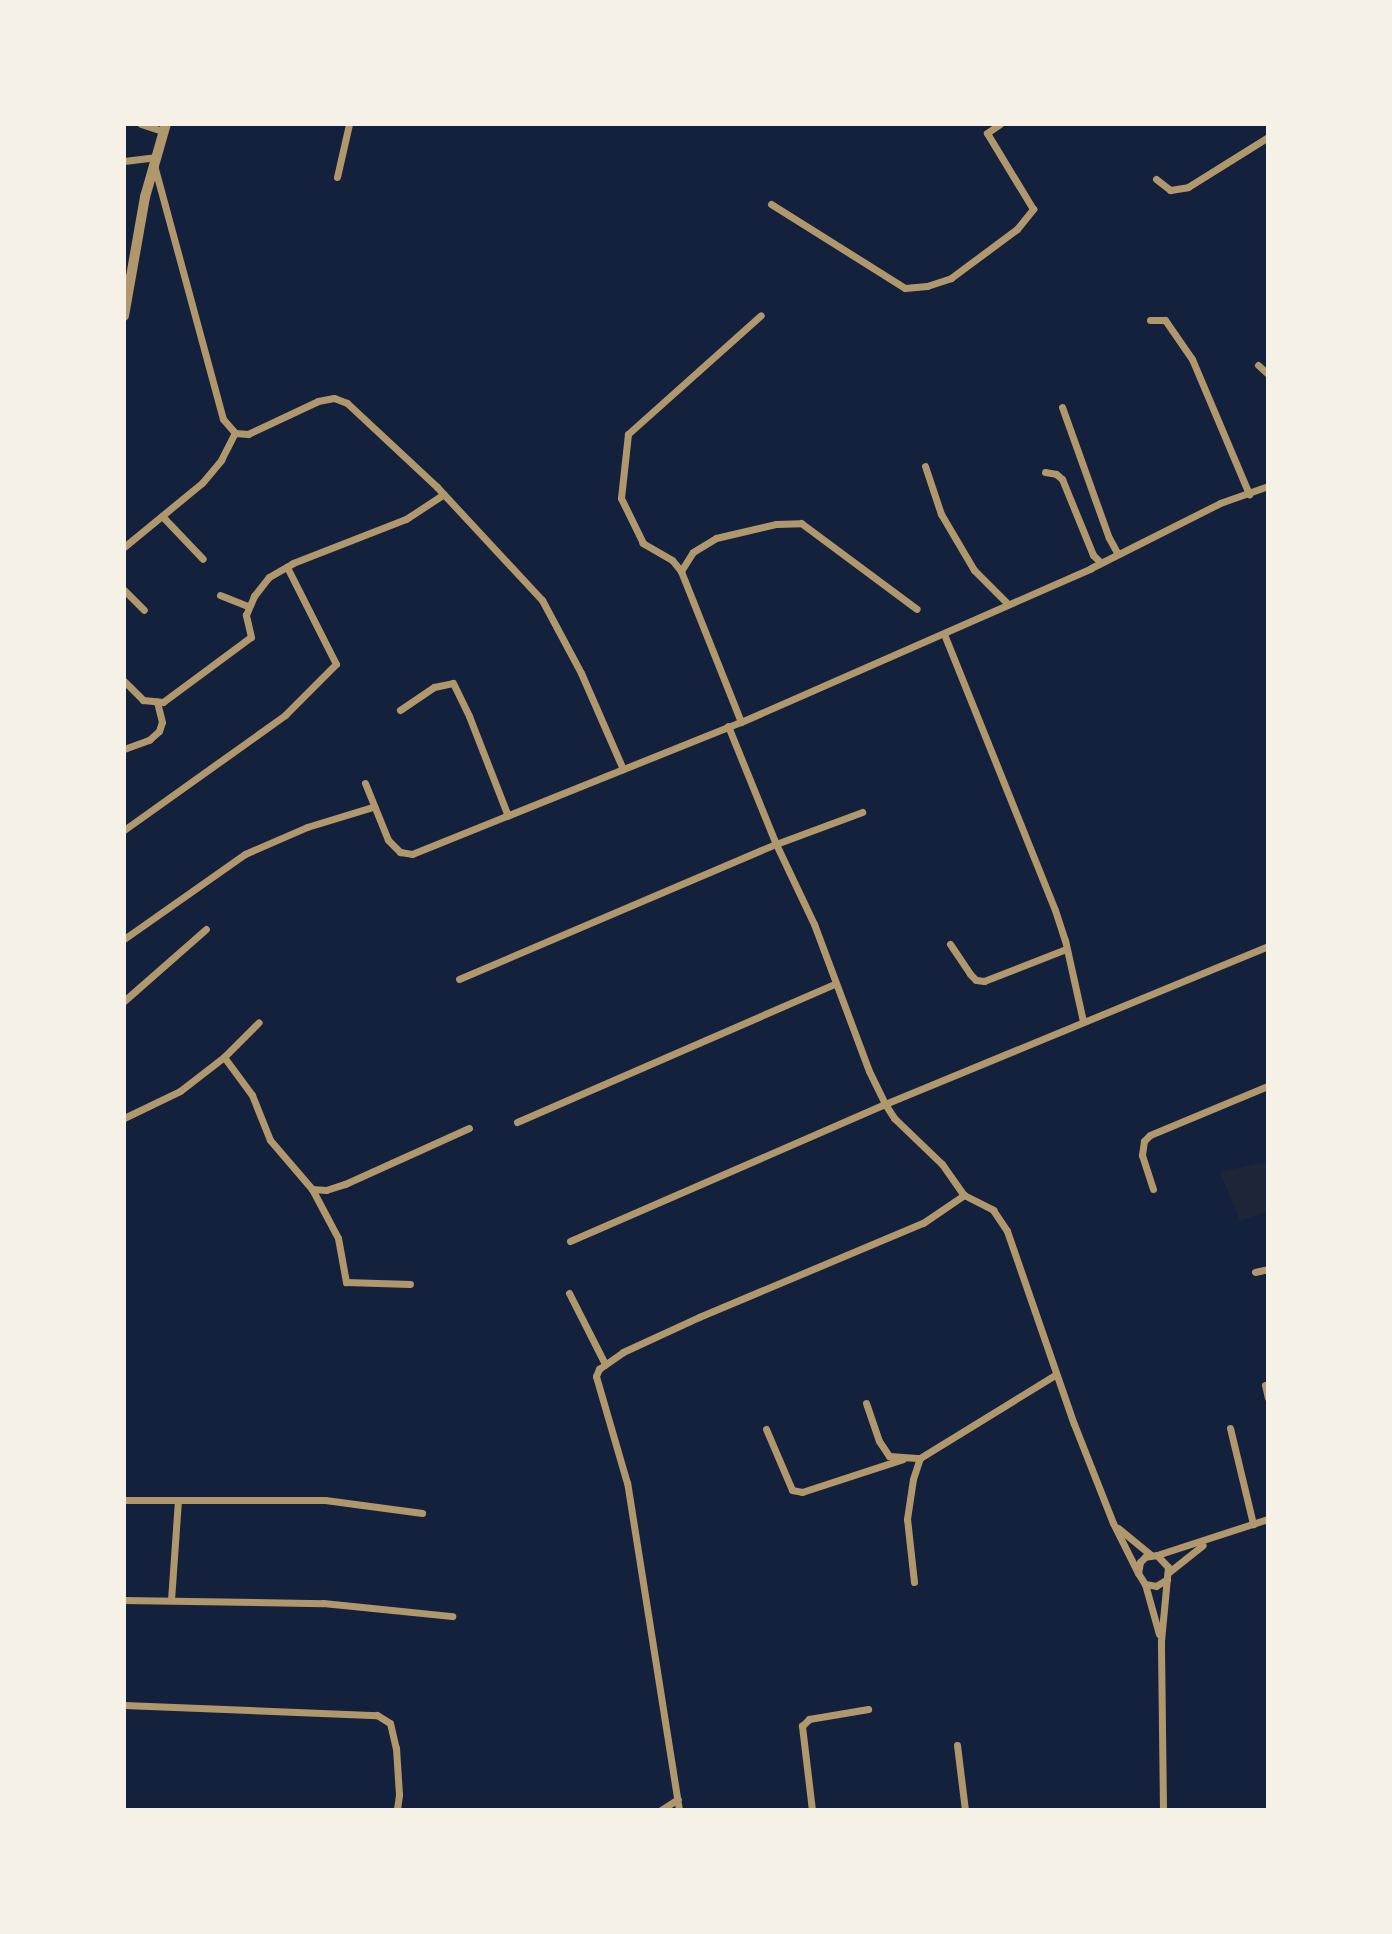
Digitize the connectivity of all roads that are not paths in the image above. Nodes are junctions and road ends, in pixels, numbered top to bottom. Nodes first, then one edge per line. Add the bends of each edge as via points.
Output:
1 (141, 124) edge
2 (349, 124) edge
3 (981, 124) edge
4 (1000, 124) edge
5 (164, 128) edge
6 (987, 133) junction
7 (1268, 137) edge
8 (154, 159) junction
9 (124, 161) edge
10 (337, 177) dead end
11 (1156, 178) dead end
12 (771, 204) dead end
13 (761, 315) dead end
14 (124, 316) edge
15 (1150, 320) dead end
16 (1258, 365) dead end
17 (1268, 374) edge
18 (1062, 407) dead end
19 (235, 433) junction
20 (925, 466) dead end
21 (1045, 472) dead end
22 (1268, 486) edge
23 (444, 494) junction
24 (1249, 494) junction
25 (162, 516) junction
26 (124, 547) edge
27 (1118, 554) junction
28 (203, 559) dead end
29 (1101, 562) junction
30 (287, 566) junction
31 (681, 571) junction
32 (124, 590) edge
33 (220, 595) dead end
34 (1008, 604) junction
35 (249, 607) junction
36 (916, 609) dead end
37 (144, 610) dead end
38 (944, 634) junction
39 (124, 681) edge
40 (157, 702) junction
41 (400, 710) dead end
42 (741, 722) junction
43 (728, 726) junction
44 (124, 749) edge
45 (623, 769) junction
46 (365, 783) dead end
47 (373, 807) junction
48 (862, 812) dead end
49 (508, 816) junction
50 (124, 830) edge
51 (776, 844) junction
52 (206, 929) dead end
53 (124, 939) edge
54 (950, 944) dead end
55 (1268, 946) edge
56 (1066, 949) junction
57 (459, 979) dead end
58 (835, 984) junction
59 (124, 1001) edge
60 (1083, 1021) junction
61 (259, 1022) dead end
62 (224, 1057) junction
63 (1268, 1086) edge
64 (886, 1104) junction
65 (124, 1118) edge
66 (517, 1122) dead end
67 (469, 1128) dead end
68 (312, 1189) junction
69 (1153, 1189) dead end
70 (964, 1195) junction
71 (570, 1241) dead end
72 (1268, 1269) edge
73 (1255, 1272) dead end
74 (410, 1284) dead end
75 (569, 1293) dead end
76 (606, 1364) junction
77 (1055, 1375) junction
78 (1265, 1385) dead end
79 (1268, 1398) edge
80 (866, 1403) dead end
81 (1230, 1428) dead end
82 (766, 1429) dead end
83 (920, 1458) junction
84 (904, 1459) junction
85 (124, 1500) edge
86 (178, 1501) junction
87 (422, 1513) dead end
88 (1268, 1518) edge
89 (1113, 1523) junction
90 (1253, 1524) junction
91 (1216, 1538) junction
92 (1154, 1555) junction
93 (1138, 1573) junction
94 (1168, 1575) junction
95 (914, 1582) dead end
96 (1145, 1584) junction
97 (124, 1600) edge
98 (172, 1600) junction
99 (452, 1616) dead end
100 (1161, 1642) junction
101 (124, 1705) edge
102 (868, 1709) dead end
103 (957, 1745) dead end
104 (678, 1799) junction
105 (397, 1810) edge
106 (661, 1810) edge
107 (679, 1810) edge
108 (812, 1810) edge
109 (965, 1810) edge
110 (1163, 1810) edge

1 - 5 street
2 - 10 street
3 - 6 street
4 - 6 street
5 - 8 street
6 - 12 street via 1033,209 1017,229 939,282 905,288
7 - 11 street via 1188,187 1170,190
8 - 9 street
8 - 14 street
8 - 19 street via 223,419
13 - 31 street via 628,433 621,498 643,544 672,560
15 - 24 street via 1165,320 1192,359
16 - 17 street
18 - 27 street
19 - 23 street via 248,434 334,398 347,403
19 - 25 street via 202,483
20 - 34 street via 947,525 974,570
21 - 29 street via 1062,479 1093,555
22 - 24 street
23 - 30 street via 406,519
23 - 45 street via 542,600 581,673
24 - 27 street via 1220,503
25 - 26 street
25 - 28 street
27 - 29 street
29 - 34 street
30 - 35 street via 270,577
30 - 50 street via 336,664 285,715
31 - 36 street via 693,552 716,538 801,523
31 - 42 street
32 - 37 street
33 - 35 street
34 - 38 street
35 - 40 street via 246,615 251,637
38 - 42 street
38 - 56 street via 1029,842
39 - 40 street via 143,700
40 - 44 street via 162,722 159,731
41 - 49 street via 435,687 453,683
42 - 43 street
43 - 45 street
43 - 51 street
45 - 49 street
46 - 47 street
47 - 49 street via 388,840 400,852 412,855
47 - 53 street via 307,827 245,854
48 - 51 street
51 - 57 street
51 - 58 street via 814,924
52 - 59 street
54 - 56 street via 970,974 984,981
55 - 60 street
56 - 60 street
58 - 64 street
58 - 66 street
60 - 64 street
61 - 62 street
62 - 65 street via 180,1091
62 - 68 street via 252,1095 270,1140
63 - 69 street via 1150,1135 1142,1155
64 - 70 street
64 - 71 street
67 - 68 street via 345,1184
68 - 74 street via 338,1238 346,1282
70 - 76 street via 923,1223 699,1317
70 - 77 street via 993,1210 1007,1230
72 - 73 street
75 - 76 street
76 - 104 street via 596,1376 627,1483
77 - 83 street
77 - 89 street
78 - 79 street
80 - 84 street via 889,1457
81 - 90 street
82 - 84 street via 792,1490 802,1492
83 - 84 street
83 - 95 street via 907,1519
85 - 86 street
86 - 87 street via 325,1500
86 - 98 street
88 - 90 street
89 - 92 street
89 - 93 street
90 - 91 street
91 - 92 street
91 - 94 street via 1193,1551
92 - 93 street via 1140,1562
92 - 94 street via 1166,1562
93 - 96 street
94 - 96 street via 1156,1586
94 - 100 street
96 - 100 street
97 - 98 street
98 - 99 street via 323,1603
100 - 110 street
101 - 105 street via 377,1715 390,1723 396,1748
102 - 108 street via 809,1719 802,1726
103 - 109 street
104 - 106 street
104 - 107 street

